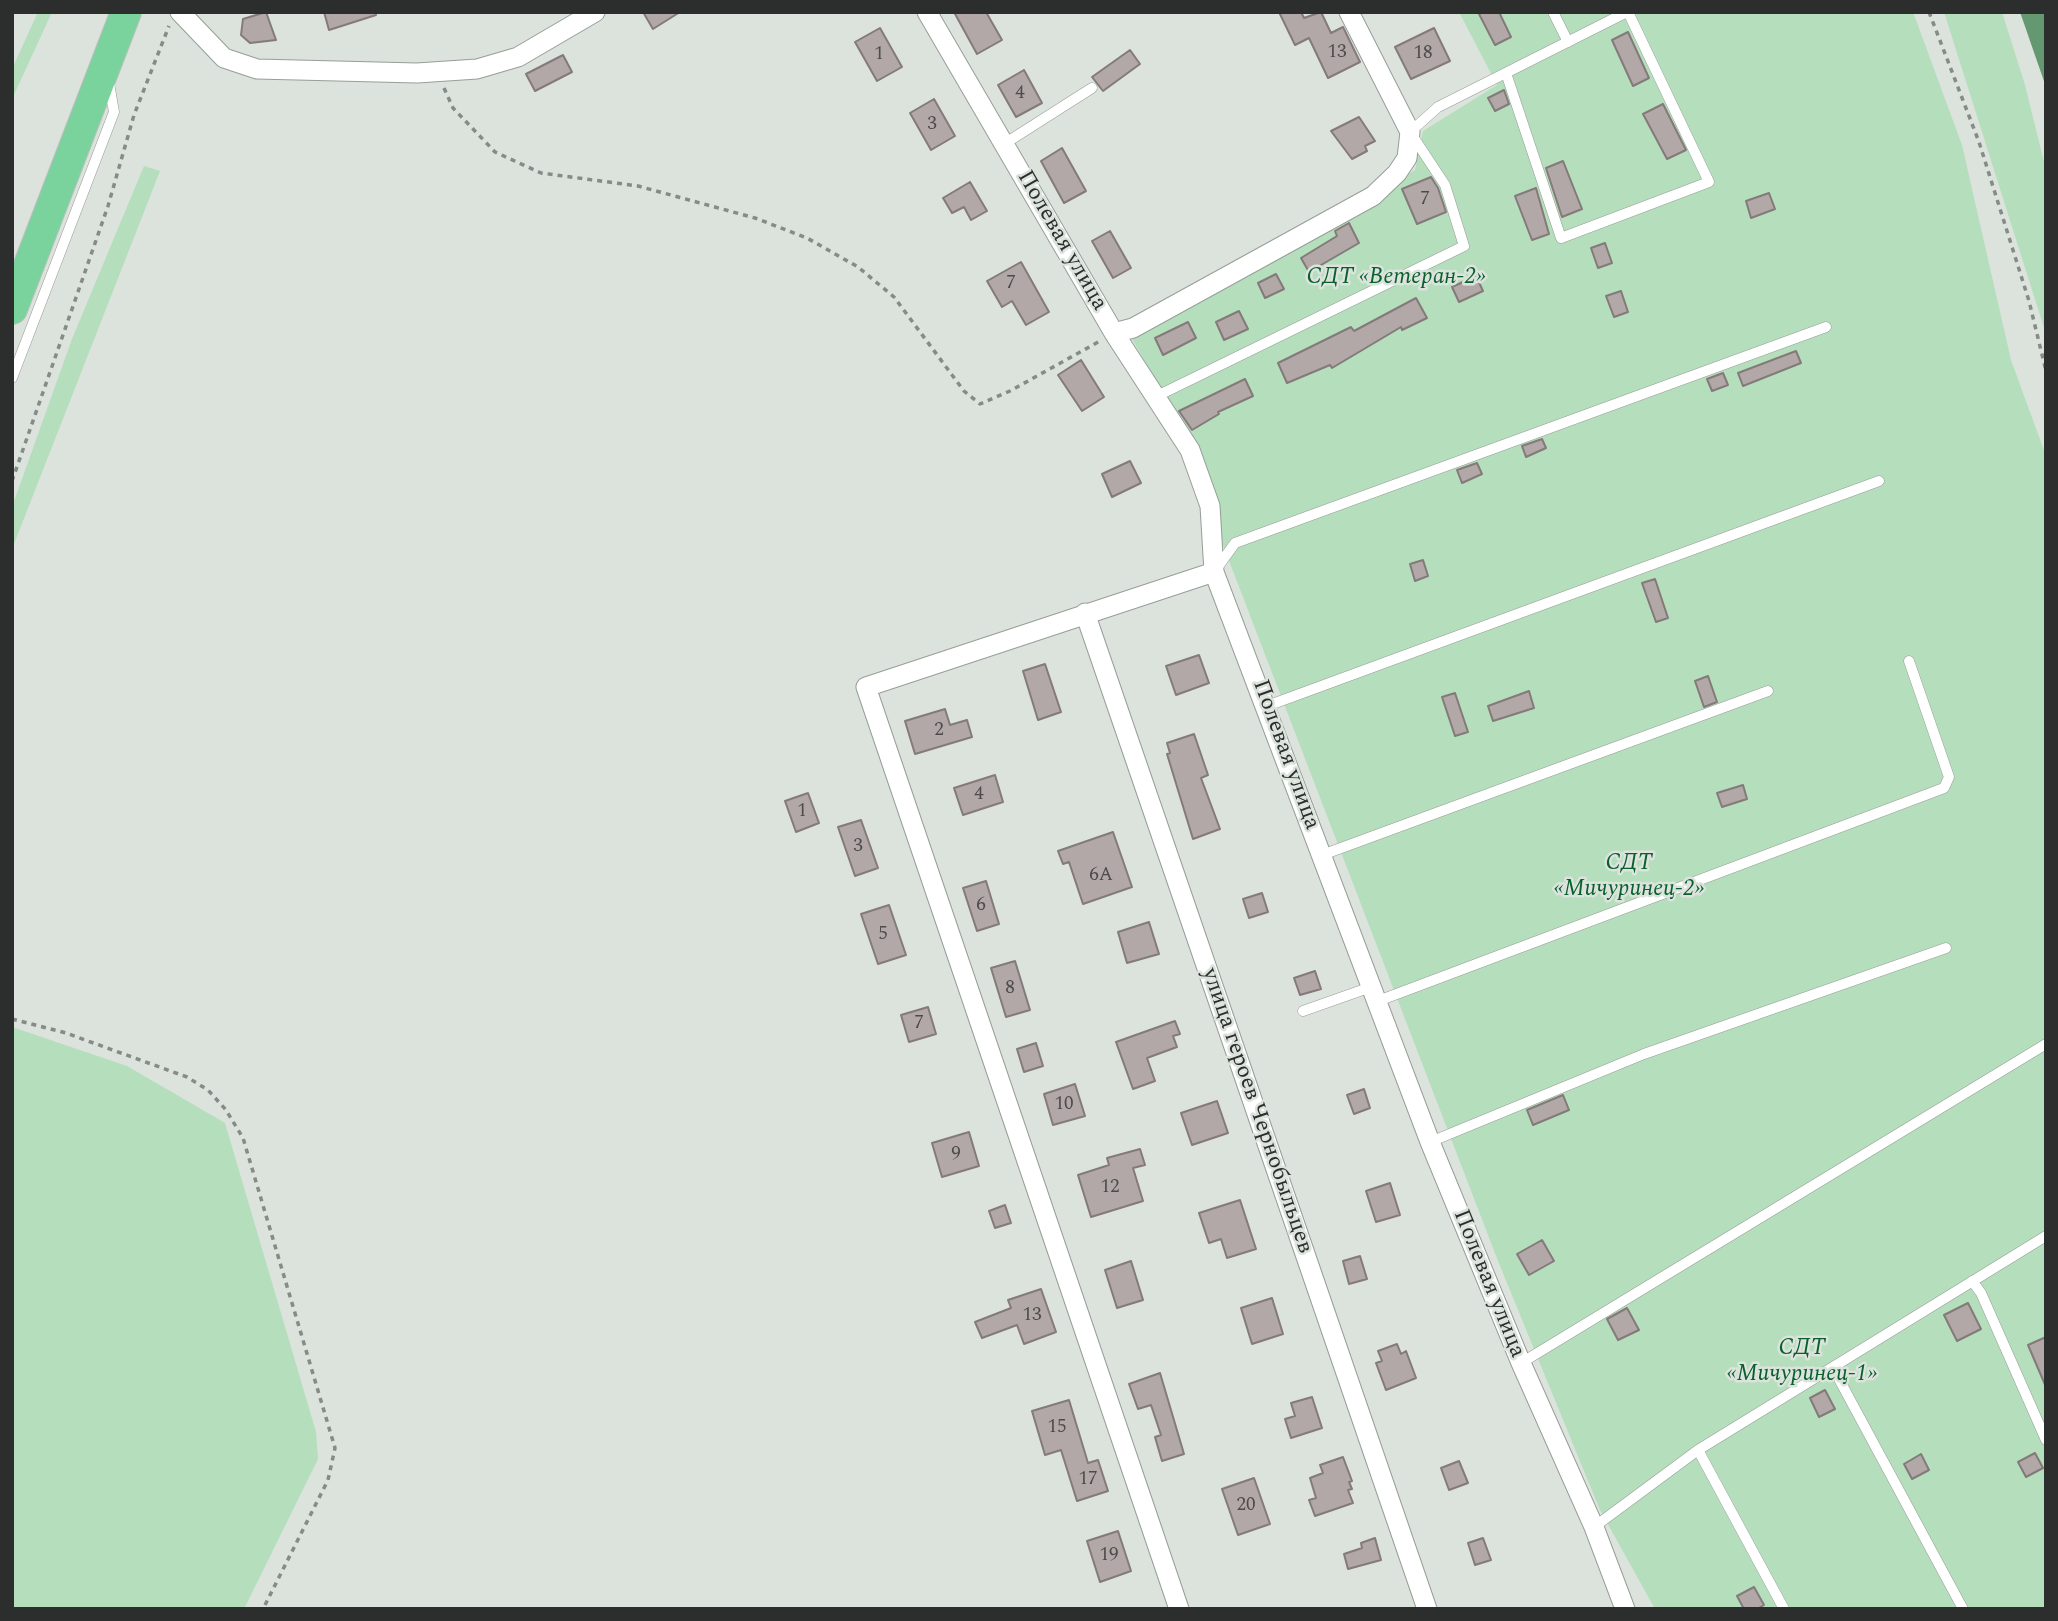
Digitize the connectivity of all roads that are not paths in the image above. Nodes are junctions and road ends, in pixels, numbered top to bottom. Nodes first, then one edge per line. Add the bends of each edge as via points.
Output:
1 (595, 12) edge
2 (927, 12) edge
3 (1349, 12) edge
4 (1553, 12) edge
5 (1627, 12) edge
6 (175, 18) edge
7 (122, 23) edge
8 (1568, 42) junction
9 (106, 65) junction
10 (1506, 73) junction
11 (1092, 88) dead end
12 (1410, 132) junction
13 (1004, 144) junction
14 (12, 309) edge
15 (1826, 327) dead end
16 (1114, 333) junction
17 (12, 378) edge
18 (1157, 396) junction
19 (1879, 481) dead end
20 (1214, 572) junction
21 (1085, 613) junction
22 (1909, 661) dead end
23 (1768, 691) dead end
24 (1267, 706) junction
25 (1322, 855) junction
26 (1946, 948) dead end
27 (1375, 994) junction
28 (1303, 1011) dead end
29 (2046, 1044) edge
30 (1430, 1142) junction
31 (2046, 1236) edge
32 (1972, 1282) junction
33 (1521, 1363) junction
34 (1833, 1368) junction
35 (2046, 1440) edge
36 (1698, 1450) junction
37 (1594, 1527) junction
38 (1179, 1609) edge
39 (1427, 1609) edge
40 (1625, 1609) edge
41 (1784, 1609) edge
42 (1963, 1609) edge

1 - 6 street via 518,57 477,69 437,72 257,69 224,58
2 - 13 street, Полевая улица
3 - 12 street
4 - 8 lane
5 - 8 lane
5 - 10 lane via 1709,182 1562,238
7 - 9 main road
8 - 10 lane
9 - 14 main road
9 - 17 lane via 114,112
10 - 12 lane via 1438,107
11 - 13 lane
12 - 16 street via 1407,158 1398,173 1373,195 1133,328
12 - 18 lane via 1445,185 1464,246
13 - 16 street, Полевая улица
15 - 20 lane via 1235,543
16 - 18 street, Полевая улица
18 - 20 street, Полевая улица via 1190,450 1210,506
19 - 24 lane
20 - 21 street
20 - 24 street, Полевая улица
21 - 38 street via 866,687
21 - 39 street, улица героев Чернобыльцев
22 - 27 lane via 1949,777 1944,788
23 - 25 lane
24 - 25 street, Полевая улица
25 - 27 street, Полевая улица
26 - 30 lane via 1644,1054
27 - 28 lane
27 - 30 street, Полевая улица
29 - 33 lane
30 - 33 street, Полевая улица
31 - 32 lane
32 - 34 lane
32 - 35 lane
33 - 37 street, Полевая улица
34 - 36 lane
34 - 42 lane
36 - 37 lane
36 - 41 lane
37 - 40 street, Полевая улица

